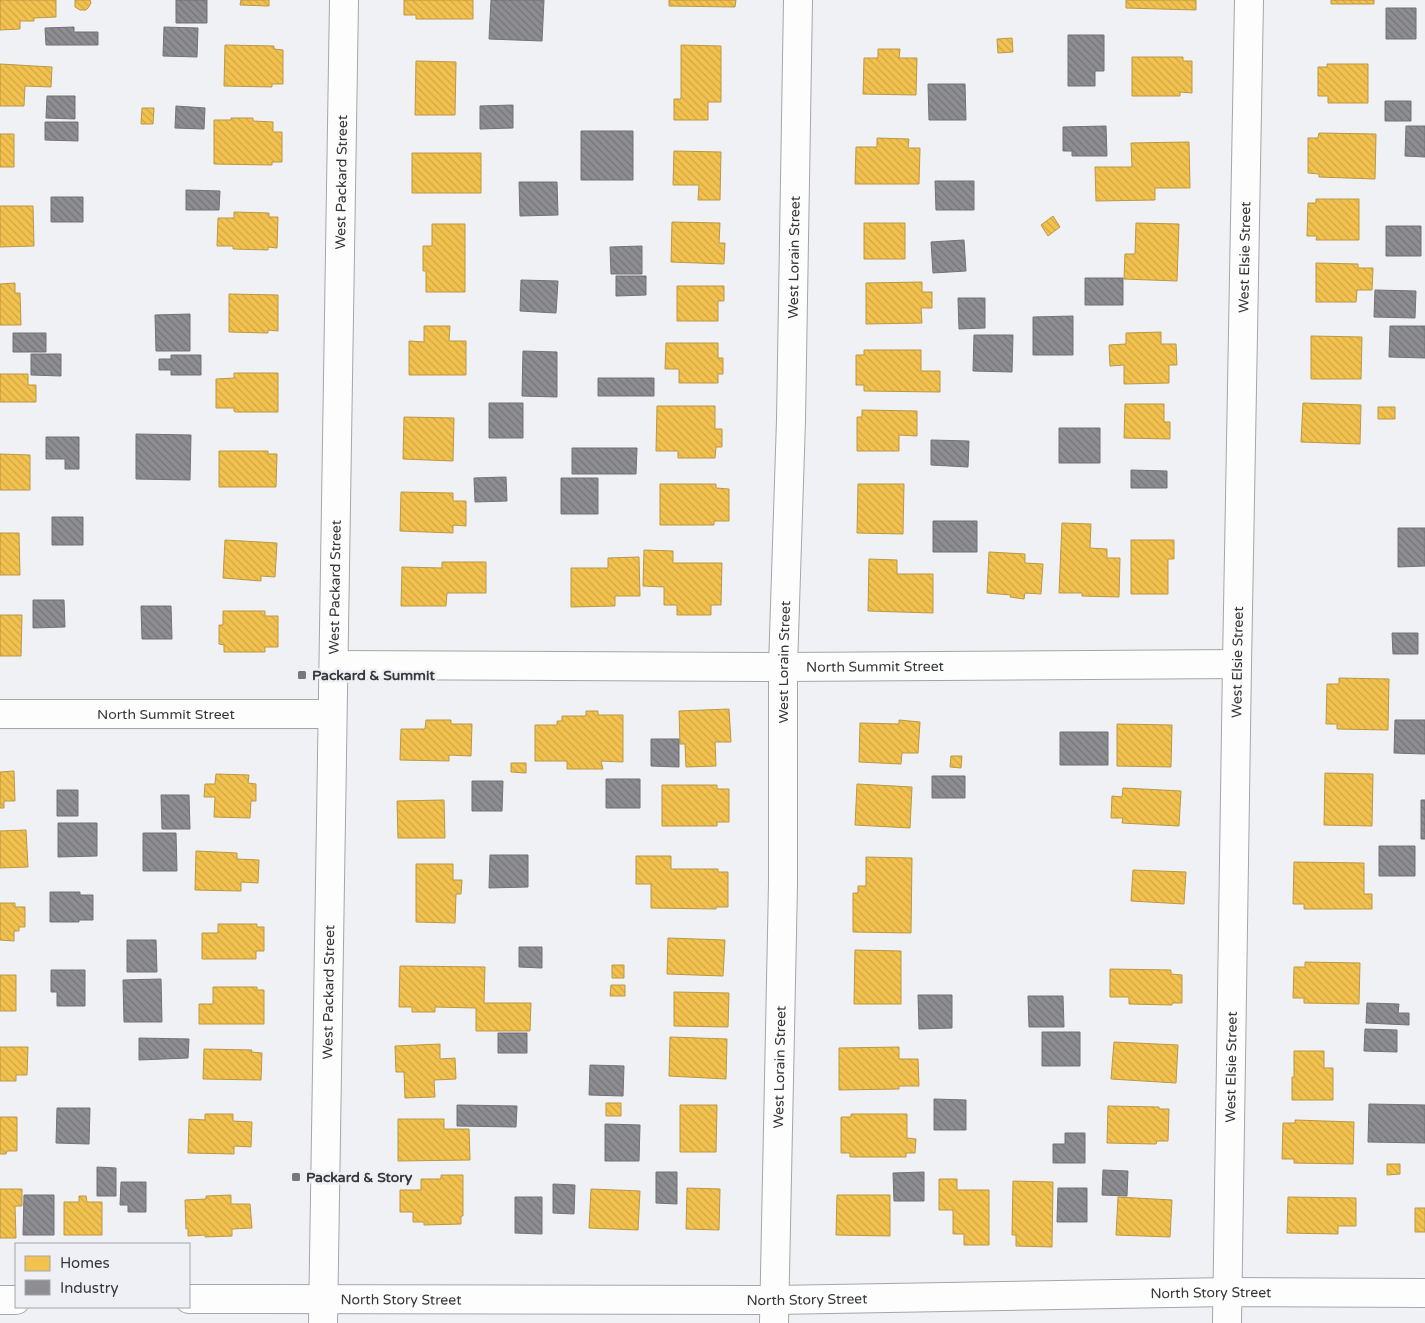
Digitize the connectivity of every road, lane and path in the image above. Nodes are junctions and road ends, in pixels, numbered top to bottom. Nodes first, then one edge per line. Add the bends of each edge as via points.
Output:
1 (344, 0) edge
2 (798, 0) edge
3 (1249, 0) edge
4 (1236, 664) junction
5 (334, 665) junction
6 (783, 667) junction
7 (0, 714) edge
8 (332, 714) junction
9 (1228, 1292) junction
10 (1425, 1293) edge
11 (0, 1300) edge
12 (15, 1300) edge
13 (190, 1300) edge
14 (323, 1311) edge
15 (774, 1312) edge
16 (1227, 1323) edge

1 - 5 street, West Packard Street
2 - 6 street, West Lorain Street
3 - 4 street, West Elsie Street
4 - 6 street, North Summit Street
4 - 9 street, West Elsie Street
5 - 6 street, North Summit Street
5 - 8 street, West Packard Street
6 - 15 street, West Lorain Street via 783,884
7 - 8 street, North Summit Street
8 - 14 street, West Packard Street
9 - 10 street, North Story Street
9 - 15 street, North Story Street
9 - 16 street, West Elsie Street
11 - 12 street
13 - 14 street, North Story Street
14 - 15 street, North Story Street

